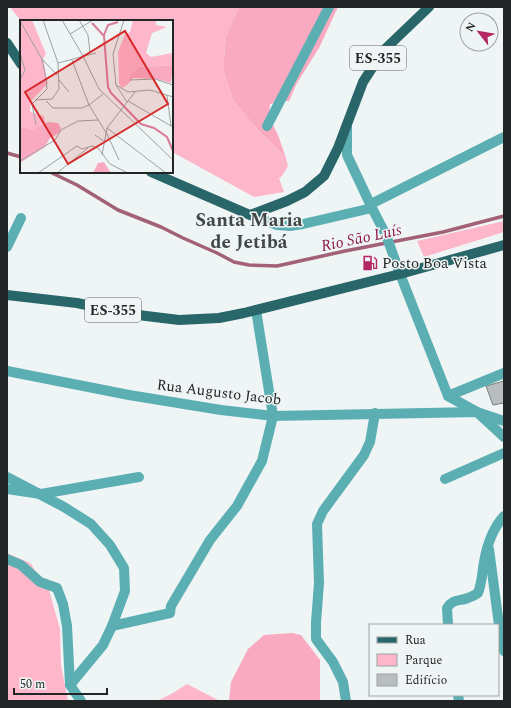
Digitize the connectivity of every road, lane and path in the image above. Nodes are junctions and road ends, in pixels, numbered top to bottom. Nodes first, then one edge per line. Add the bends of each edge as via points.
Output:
1 (329, 7) edge
2 (429, 7) edge
3 (7, 43) edge
4 (20, 62) edge
5 (346, 123) junction
6 (267, 126) dead end
7 (504, 137) edge
8 (153, 173) edge
9 (371, 206) junction
10 (250, 215) junction
11 (21, 218) dead end
12 (504, 245) edge
13 (7, 247) edge
14 (400, 274) junction
15 (7, 295) edge
16 (256, 310) junction
17 (7, 371) edge
18 (504, 373) edge
19 (448, 396) junction
20 (477, 412) junction
21 (375, 413) junction
22 (273, 416) junction
23 (504, 421) edge
24 (504, 437) edge
25 (504, 453) edge
26 (139, 476) dead end
27 (7, 477) edge
28 (445, 479) dead end
29 (7, 488) edge
30 (41, 494) junction
31 (504, 516) edge
32 (488, 545) junction
33 (7, 559) edge
34 (448, 624) edge
35 (499, 624) edge
36 (499, 625) edge
37 (112, 626) junction
38 (504, 651) edge
39 (70, 685) junction
40 (80, 701) edge
41 (346, 701) edge

1 - 6 street
2 - 5 main road, ES-355 via 383,51 363,82
3 - 4 main road
5 - 9 street via 347,155
5 - 10 main road, ES-355 via 338,148 324,176 305,192
7 - 9 street
8 - 10 main road
9 - 10 street via 290,226 277,225
9 - 14 street via 386,235
11 - 13 street
12 - 14 main road, ES-355
14 - 16 main road, ES-355
14 - 19 street
15 - 16 main road, ES-355 via 77,303 130,314 179,320 219,318
16 - 22 street
17 - 22 street, Rua Augusto Jacob via 129,395
18 - 19 street
19 - 20 street
20 - 21 street, Rua Augusto Jacob
20 - 23 street
20 - 24 street
21 - 22 street, Rua Augusto Jacob
21 - 41 street via 370,442 364,454 317,524 319,583 316,639 333,662 343,682
22 - 37 street via 262,461 237,506 210,540 171,606 170,613
25 - 28 street
26 - 30 street
27 - 30 street
29 - 30 street
30 - 37 street via 91,524 110,545 124,568 125,591
31 - 32 street
32 - 34 street via 478,593 451,602 447,608
32 - 35 street
33 - 39 street via 20,565 40,582 56,588 63,604 67,626
36 - 38 street
37 - 39 street via 103,645
39 - 40 street

